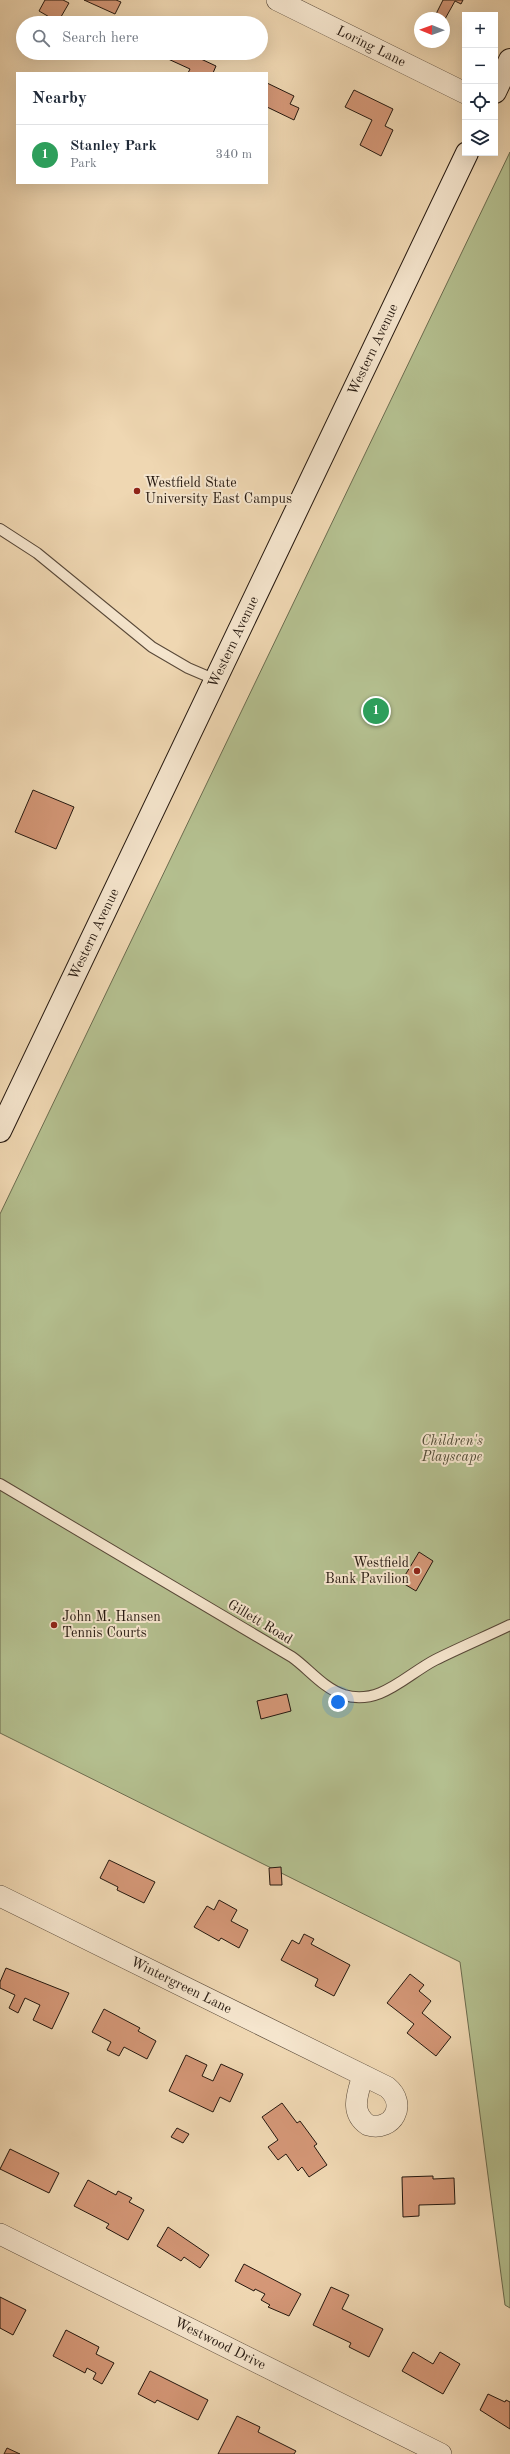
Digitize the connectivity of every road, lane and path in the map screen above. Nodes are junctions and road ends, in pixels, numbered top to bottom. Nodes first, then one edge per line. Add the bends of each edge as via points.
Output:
1 (277, 0) edge
2 (510, 60) edge
3 (498, 86) edge
4 (462, 92) edge
5 (466, 156) edge
6 (0, 528) edge
7 (216, 680) junction
8 (0, 1131) edge
9 (0, 1484) edge
10 (510, 1626) edge
11 (0, 1896) edge
12 (363, 2075) dead end
13 (0, 2234) edge
14 (440, 2454) edge

1 - 4 street, Loring Lane
2 - 3 main road
5 - 7 main road, Western Avenue
6 - 7 lane via 37,553 152,647 176,662
7 - 8 main road, Western Avenue
9 - 10 lane, Gillett Road via 292,1657 325,1685 345,1695 361,1697 381,1692 405,1681 434,1660
11 - 12 street, Wintergreen Lane
13 - 14 street, Westwood Drive

